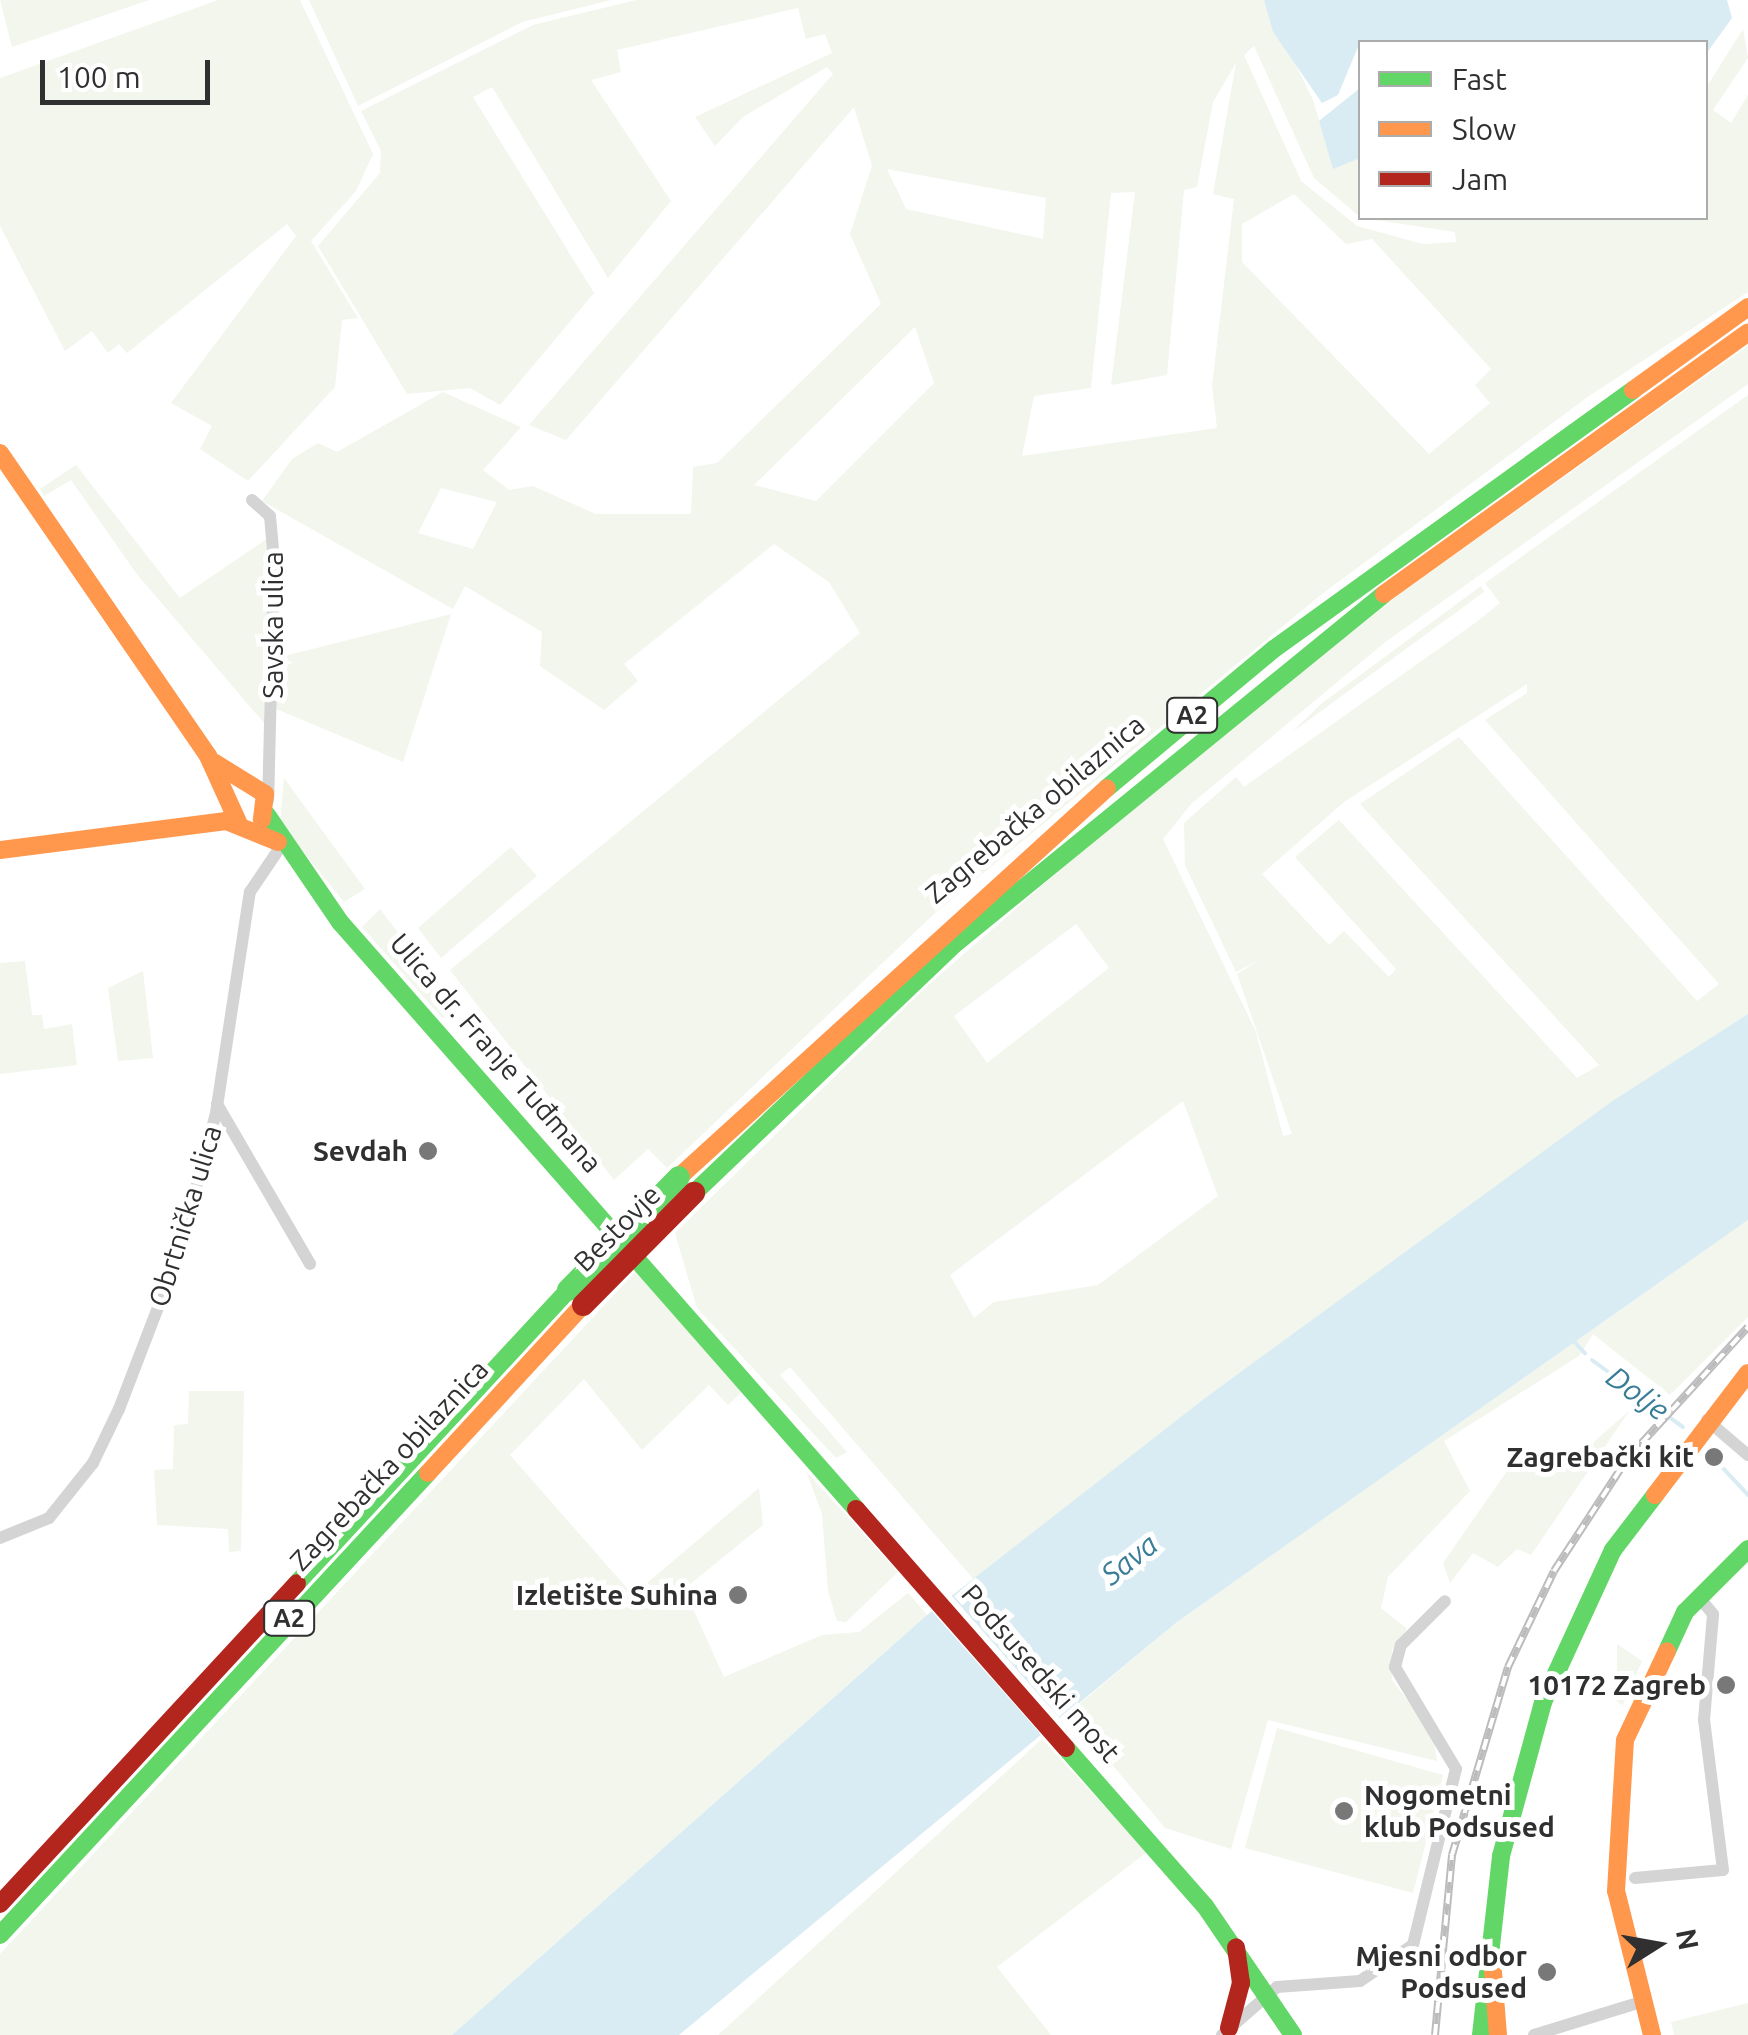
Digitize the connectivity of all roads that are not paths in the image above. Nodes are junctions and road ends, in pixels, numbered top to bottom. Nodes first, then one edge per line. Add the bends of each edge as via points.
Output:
1 (1748, 307) edge
2 (1748, 332) edge
3 (0, 454) edge
4 (252, 500) dead end
5 (274, 759) junction
6 (250, 808) junction
7 (279, 844) junction
8 (0, 850) edge
9 (218, 1104) junction
10 (686, 1185) junction
11 (310, 1264) dead end
12 (575, 1298) junction
13 (1748, 1373) edge
14 (1706, 1420) junction
15 (1748, 1455) edge
16 (832, 1480) joint
17 (0, 1538) edge
18 (1748, 1549) edge
19 (1698, 1596) junction
20 (1445, 1600) dead end
21 (1635, 1878) dead end
22 (0, 1904) edge
23 (0, 1935) edge
24 (1490, 1941) junction
25 (1234, 1942) junction
26 (1274, 1990) junction
27 (1641, 2002) junction
28 (1225, 2031) edge
29 (1293, 2035) edge
30 (1481, 2035) edge
31 (1498, 2035) edge
32 (1534, 2035) edge
33 (1652, 2035) edge

1 - 10 main road, Zagrebačka obilaznica / A2 via 1537,452 1232,682 956,914
2 - 10 main road, Zagrebačka obilaznica / A2 via 1409,571 1216,723 956,943
3 - 6 main road, Ulica dr. Franje Tuđmana
4 - 5 street, Savska ulica via 270,516 272,538
5 - 6 street
5 - 6 street, Savska ulica
6 - 7 main road, Ulica dr. Franje Tuđmana
6 - 8 main road
7 - 9 street, Obrtnička ulica via 261,864 241,925
7 - 16 main road, Ulica dr. Franje Tuđmana
9 - 11 street
9 - 17 street, Obrtnička ulica via 178,1255 108,1437 38,1529
10 - 12 main road, Bestovje / A2, bridge
12 - 22 main road, Zagrebačka obilaznica / A2
12 - 23 main road, Zagrebačka obilaznica / A2
13 - 14 main road
14 - 15 street
14 - 24 main road via 1644,1501 1575,1623 1521,1768
16 - 25 main road, Podsusedski most
18 - 19 main road
19 - 21 street via 1713,1614 1704,1720 1722,1870
19 - 27 main road via 1650,1673 1620,1769 1616,1891
20 - 26 street via 1400,1646 1395,1667 1456,1769 1414,1945 1360,1981
24 - 30 main road
24 - 31 main road
25 - 26 main road, Podsusedski most
25 - 28 main road via 1241,1983
26 - 28 street
26 - 29 main road, Podsusedski most
27 - 32 street
27 - 33 main road

